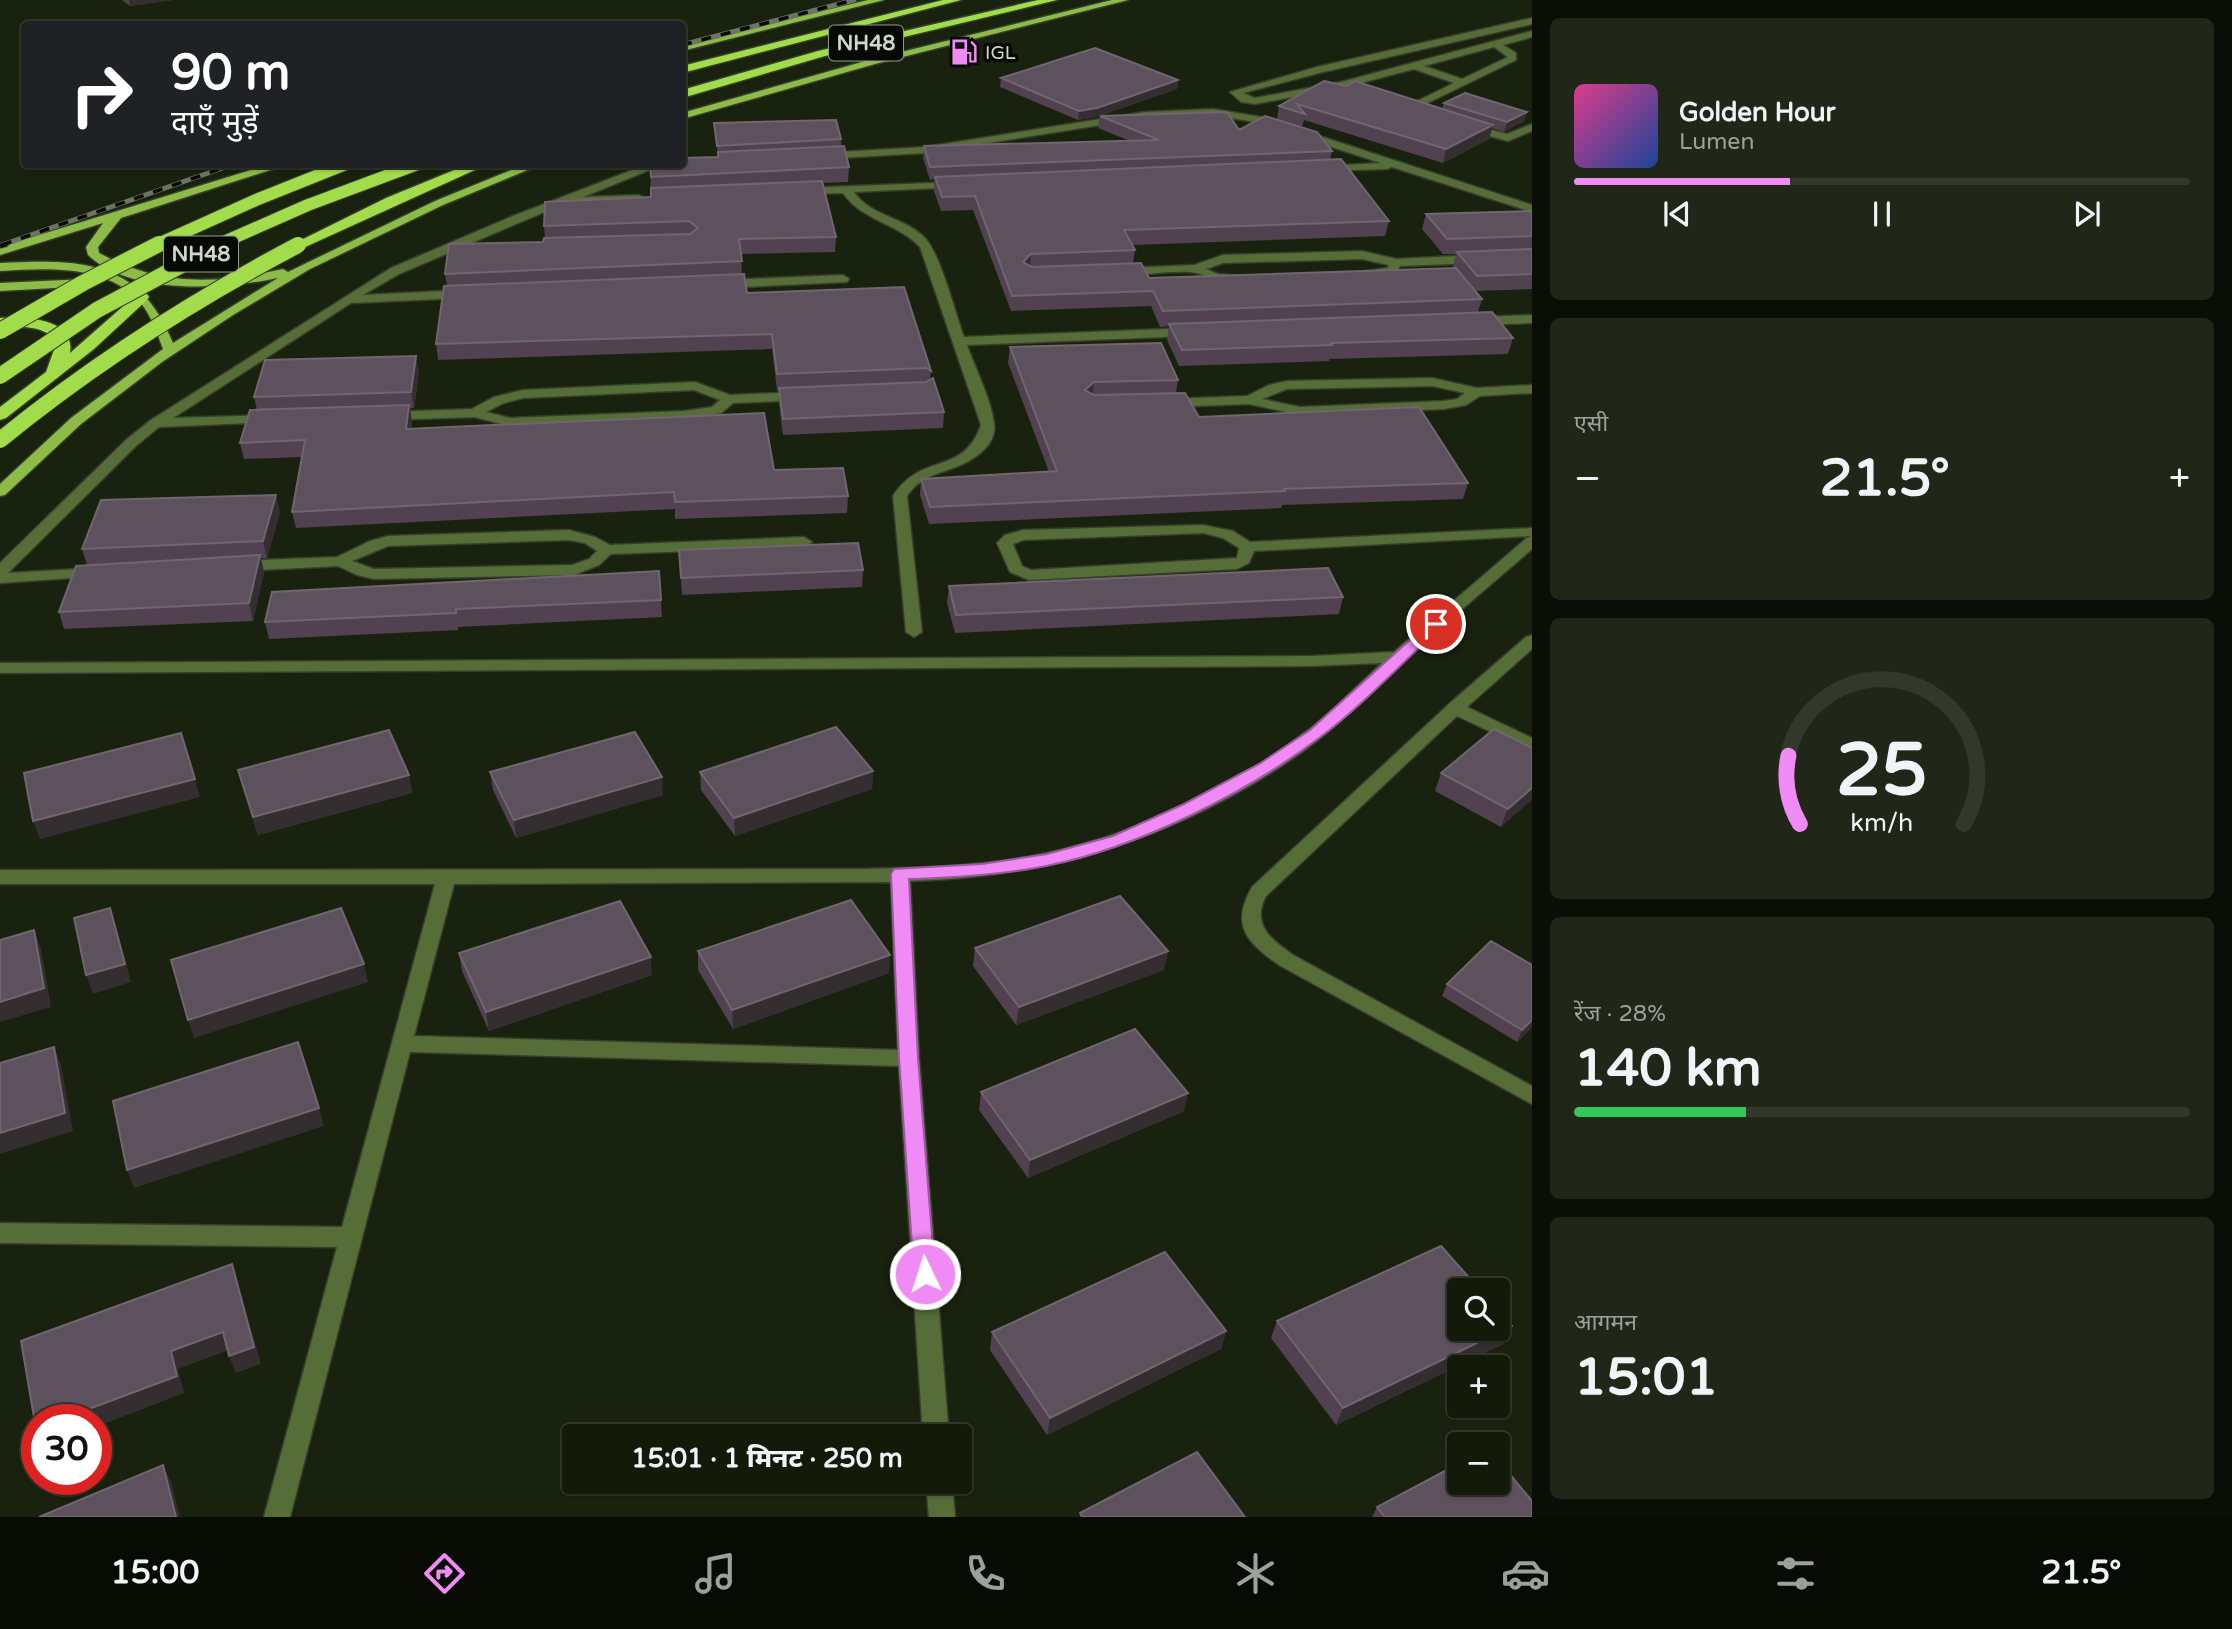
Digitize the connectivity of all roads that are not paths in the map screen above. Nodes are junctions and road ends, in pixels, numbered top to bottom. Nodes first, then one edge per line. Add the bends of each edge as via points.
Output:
1 (879, 0) edge
2 (956, 0) edge
3 (1052, 0) edge
4 (1123, 0) edge
5 (1532, 21) edge
6 (1515, 25) junction
7 (1532, 32) edge
8 (1495, 44) junction
9 (686, 47) edge
10 (1415, 65) junction
11 (686, 68) edge
12 (1464, 83) junction
13 (1342, 85) junction
14 (686, 93) edge
15 (1361, 93) edge
16 (1241, 99) junction
17 (1394, 104) edge
18 (1409, 109) junction
19 (1420, 112) edge
20 (1239, 114) junction
21 (686, 115) edge
22 (1456, 124) edge
23 (1532, 127) edge
24 (814, 156) edge
25 (1398, 166) junction
26 (271, 168) edge
27 (336, 168) edge
28 (407, 168) edge
29 (473, 168) edge
30 (527, 168) edge
31 (649, 168) edge
32 (1315, 169) edge
33 (970, 184) edge
34 (846, 189) junction
35 (792, 191) edge
36 (657, 197) edge
37 (562, 201) junction
38 (141, 209) junction
39 (1532, 209) edge
40 (482, 250) edge
41 (0, 251) edge
42 (440, 251) junction
43 (1491, 259) edge
44 (1396, 263) junction
45 (306, 266) junction
46 (0, 267) edge
47 (1197, 269) junction
48 (1114, 273) edge
49 (1352, 275) edge
50 (1250, 278) edge
51 (843, 279) dead end
52 (117, 281) junction
53 (706, 284) edge
54 (0, 287) edge
55 (472, 294) edge
56 (142, 297) junction
57 (349, 299) junction
58 (1532, 319) edge
59 (0, 322) edge
60 (1462, 322) edge
61 (0, 331) edge
62 (1211, 331) edge
63 (959, 341) junction
64 (170, 351) junction
65 (0, 376) edge
66 (46, 379) junction
67 (1532, 389) edge
68 (1476, 392) junction
69 (820, 395) edge
70 (729, 399) junction
71 (1249, 400) junction
72 (1157, 403) edge
73 (475, 413) junction
74 (0, 415) edge
75 (378, 416) edge
76 (281, 419) edge
77 (156, 423) junction
78 (0, 440) edge
79 (0, 492) edge
80 (1532, 532) edge
81 (1532, 541) edge
82 (804, 542) edge
83 (1247, 547) junction
84 (607, 550) junction
85 (340, 561) junction
86 (217, 567) edge
87 (0, 572) edge
88 (109, 572) edge
89 (0, 578) edge
90 (914, 632) dead end
91 (1532, 640) edge
92 (1398, 657) junction
93 (0, 668) edge
94 (1455, 708) junction
95 (1532, 745) edge
96 (900, 874) junction
97 (0, 877) edge
98 (446, 878) junction
99 (402, 1044) junction
100 (909, 1058) junction
101 (1532, 1096) edge
102 (0, 1233) edge
103 (351, 1237) junction
104 (935, 1424) edge
105 (940, 1494) edge
106 (277, 1517) edge
107 (942, 1517) edge

1 - 9 main road
2 - 11 highway, NH48
3 - 14 highway, NH48 via 822,53
4 - 21 main road via 872,62
5 - 6 street
6 - 7 street
6 - 16 street via 1238,90 1235,94
7 - 8 street
8 - 10 street
8 - 12 street via 1513,58
10 - 12 street
10 - 13 street
12 - 18 street
13 - 15 street
13 - 16 street via 1255,102
16 - 20 street
17 - 18 street
18 - 19 street
20 - 24 street via 1145,115 925,150
20 - 25 street
22 - 23 street via 1508,138
25 - 32 street
25 - 39 street
26 - 38 main road
27 - 61 highway, NH48, bridge via 189,227
28 - 65 highway, NH48, bridge via 328,197 207,251 76,324
29 - 78 highway, bridge via 339,225 203,296 75,378
30 - 45 main road via 439,203
31 - 37 street
33 - 34 street
34 - 35 street
34 - 63 street via 860,208 921,239
36 - 37 street
37 - 42 street
38 - 41 main road
38 - 45 main road via 104,228 92,247 94,255 116,269 172,283 252,280
40 - 42 street
42 - 57 street via 384,276
43 - 44 street
44 - 47 street via 1371,255 1349,255 1223,259
44 - 49 street via 1387,272
45 - 64 main road
46 - 52 main road via 83,269
47 - 48 street
47 - 50 street via 1225,279
51 - 53 street
52 - 54 main road
52 - 56 main road
55 - 57 street
56 - 64 main road
56 - 66 highway
57 - 77 street
58 - 60 street
59 - 66 highway via 29,323 58,333 65,350
62 - 63 street
63 - 90 street via 988,425 979,450 910,479 901,496
64 - 79 main road via 76,421
66 - 74 highway
67 - 68 street
68 - 71 street via 1432,382 1287,385
68 - 71 street via 1454,404 1339,409 1288,410
69 - 70 street
70 - 73 street via 716,410 684,415 510,422
70 - 73 street via 695,386 523,394
71 - 72 street
73 - 75 street
76 - 77 street
77 - 87 street
80 - 83 street
81 - 92 street
82 - 84 street
83 - 83 street via 1244,560 1237,564 1029,575 1015,569 1005,543 1023,535 1203,530 1228,534
84 - 85 street via 569,535 388,541
84 - 85 street via 594,562 574,570 374,574
85 - 86 street
88 - 89 street
91 - 94 street
92 - 93 street
92 - 96 street via 1315,734 1265,767 1118,840 1034,862
94 - 95 street
94 - 101 street via 1259,892 1248,918 1254,933 1286,960
96 - 98 street
96 - 100 street
97 - 98 street
98 - 99 street
99 - 100 street
99 - 103 street
100 - 104 street
102 - 103 street
103 - 106 street
105 - 107 street

